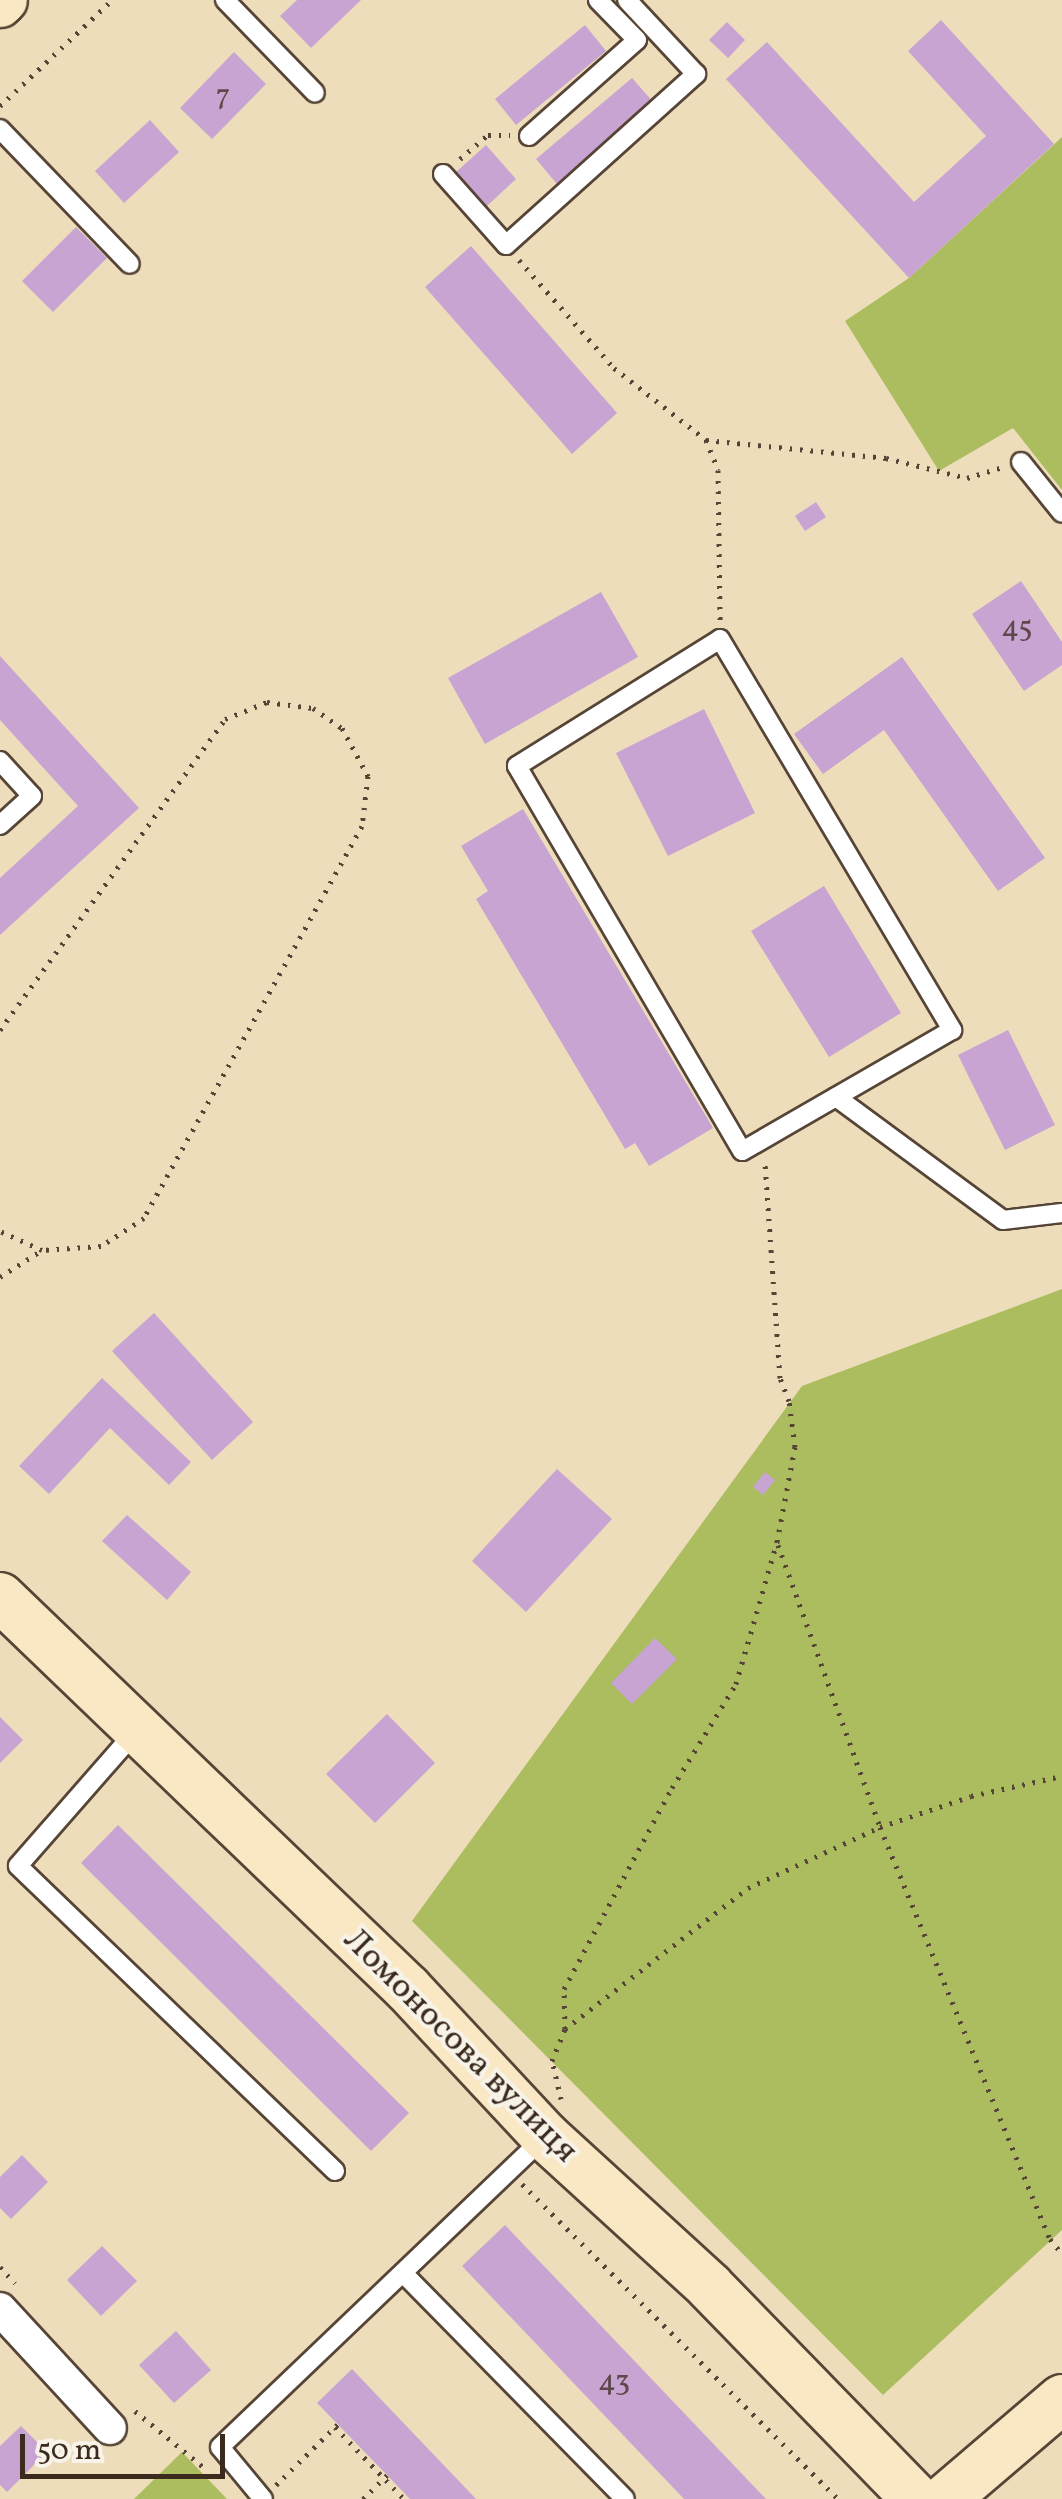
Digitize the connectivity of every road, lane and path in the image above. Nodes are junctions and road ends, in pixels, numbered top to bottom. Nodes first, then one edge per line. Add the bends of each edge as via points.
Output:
1 (112, 0) edge
2 (225, 0) edge
3 (598, 0) edge
4 (627, 0) edge
5 (315, 93) dead end
6 (0, 106) edge
7 (0, 129) edge
8 (529, 136) joint
9 (443, 174) joint
10 (506, 245) junction
11 (130, 264) dead end
12 (706, 440) junction
13 (1021, 462) joint
14 (1062, 513) edge
15 (720, 639) junction
16 (0, 761) edge
17 (0, 825) edge
18 (0, 1030) edge
19 (836, 1097) junction
20 (764, 1139) junction
21 (1062, 1213) edge
22 (0, 1231) edge
23 (42, 1250) junction
24 (0, 1277) edge
25 (777, 1542) junction
26 (0, 1597) edge
27 (136, 1731) junction
28 (1062, 1776) edge
29 (880, 1827) junction
30 (566, 2029) junction
31 (555, 2124) junction
32 (334, 2171) dead end
33 (509, 2172) junction
34 (1062, 2254) edge
35 (0, 2267) edge
36 (404, 2274) junction
37 (13, 2302) edge
38 (1062, 2399) edge
39 (119, 2415) joint
40 (386, 2476) junction
41 (218, 2481) dead end
42 (263, 2498) edge
43 (363, 2499) edge
44 (404, 2499) edge
45 (625, 2499) edge
46 (838, 2499) edge
47 (916, 2499) edge
48 (945, 2499) edge

1 - 6 path
2 - 5 lane
3 - 8 lane via 637,40
4 - 10 lane via 696,74
7 - 11 lane
8 - 9 path via 488,134
9 - 10 lane
10 - 12 path via 614,368
12 - 13 path via 886,458 967,478
12 - 15 path via 718,470
13 - 14 lane
15 - 19 lane via 952,1030
15 - 20 lane via 518,766 742,1152
16 - 17 lane via 32,796
18 - 23 path via 225,719 267,702 313,708 342,728 368,776 362,826 144,1218 101,1246
19 - 20 lane
19 - 21 lane via 1003,1220
20 - 25 path via 780,1378 790,1400 794,1446
22 - 23 path
23 - 24 path
25 - 29 path
25 - 30 path via 736,1684 564,1989
26 - 27 street, Ломоносова вулиця
27 - 31 street, Ломоносова вулиця
27 - 32 lane via 18,1866
28 - 29 path via 971,1796
29 - 30 path via 748,1888
29 - 34 path via 1050,2239
30 - 31 path via 552,2061
31 - 33 lane
31 - 47 street, Ломоносова вулиця
33 - 36 lane
33 - 46 path
35 - 37 path
36 - 42 lane via 220,2447
36 - 45 lane
37 - 39 street
38 - 48 street
39 - 41 path via 186,2448
40 - 42 path via 337,2426
40 - 43 path
40 - 44 path

